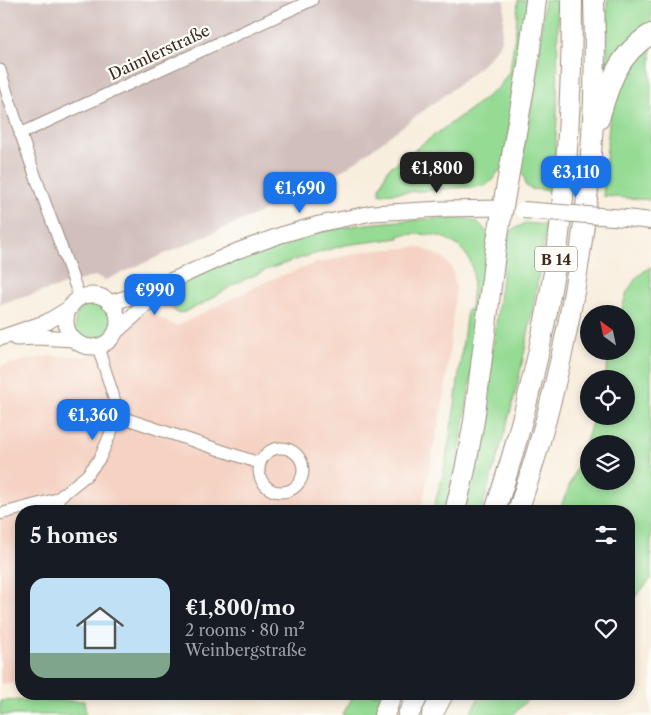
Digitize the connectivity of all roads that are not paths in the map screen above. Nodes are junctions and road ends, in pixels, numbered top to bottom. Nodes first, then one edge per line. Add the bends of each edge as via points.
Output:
1 (312, 0) edge
2 (536, 0) edge
3 (572, 0) edge
4 (594, 0) edge
5 (651, 34) edge
6 (0, 70) edge
7 (20, 134) junction
8 (592, 144) junction
9 (502, 208) junction
10 (651, 221) edge
11 (175, 280) junction
12 (110, 302) junction
13 (75, 303) junction
14 (116, 331) junction
15 (0, 339) edge
16 (72, 339) junction
17 (98, 347) junction
18 (118, 416) junction
19 (259, 464) dead end
20 (57, 499) junction
21 (34, 505) edge
22 (59, 505) edge
23 (456, 505) edge
24 (496, 505) edge
25 (520, 505) edge
26 (15, 510) edge
27 (0, 514) edge
28 (390, 700) edge
29 (416, 700) edge
30 (440, 700) edge
31 (384, 715) edge
32 (408, 715) edge
33 (432, 715) edge

1 - 7 street, Daimlerstraße
2 - 9 highway via 528,65
3 - 24 highway, B 14 via 570,116 556,260 527,404
4 - 8 highway, B 14
5 - 8 highway via 630,50 619,65
6 - 7 street
7 - 13 street via 71,271
8 - 25 highway, B 14 via 580,252 566,328 552,396
9 - 10 main road, bridge
9 - 11 street via 372,213 319,224 238,251
9 - 23 highway via 474,421
11 - 12 street
11 - 14 street
12 - 13 street via 88,296
12 - 14 street via 117,316
13 - 15 street via 47,322
13 - 16 street via 66,324
14 - 17 street via 106,344
15 - 16 street
16 - 17 street via 84,346
17 - 18 street
18 - 19 street
18 - 20 street via 100,458 87,475
20 - 21 street
20 - 22 street
26 - 27 street
28 - 31 highway
29 - 32 highway
30 - 33 highway

